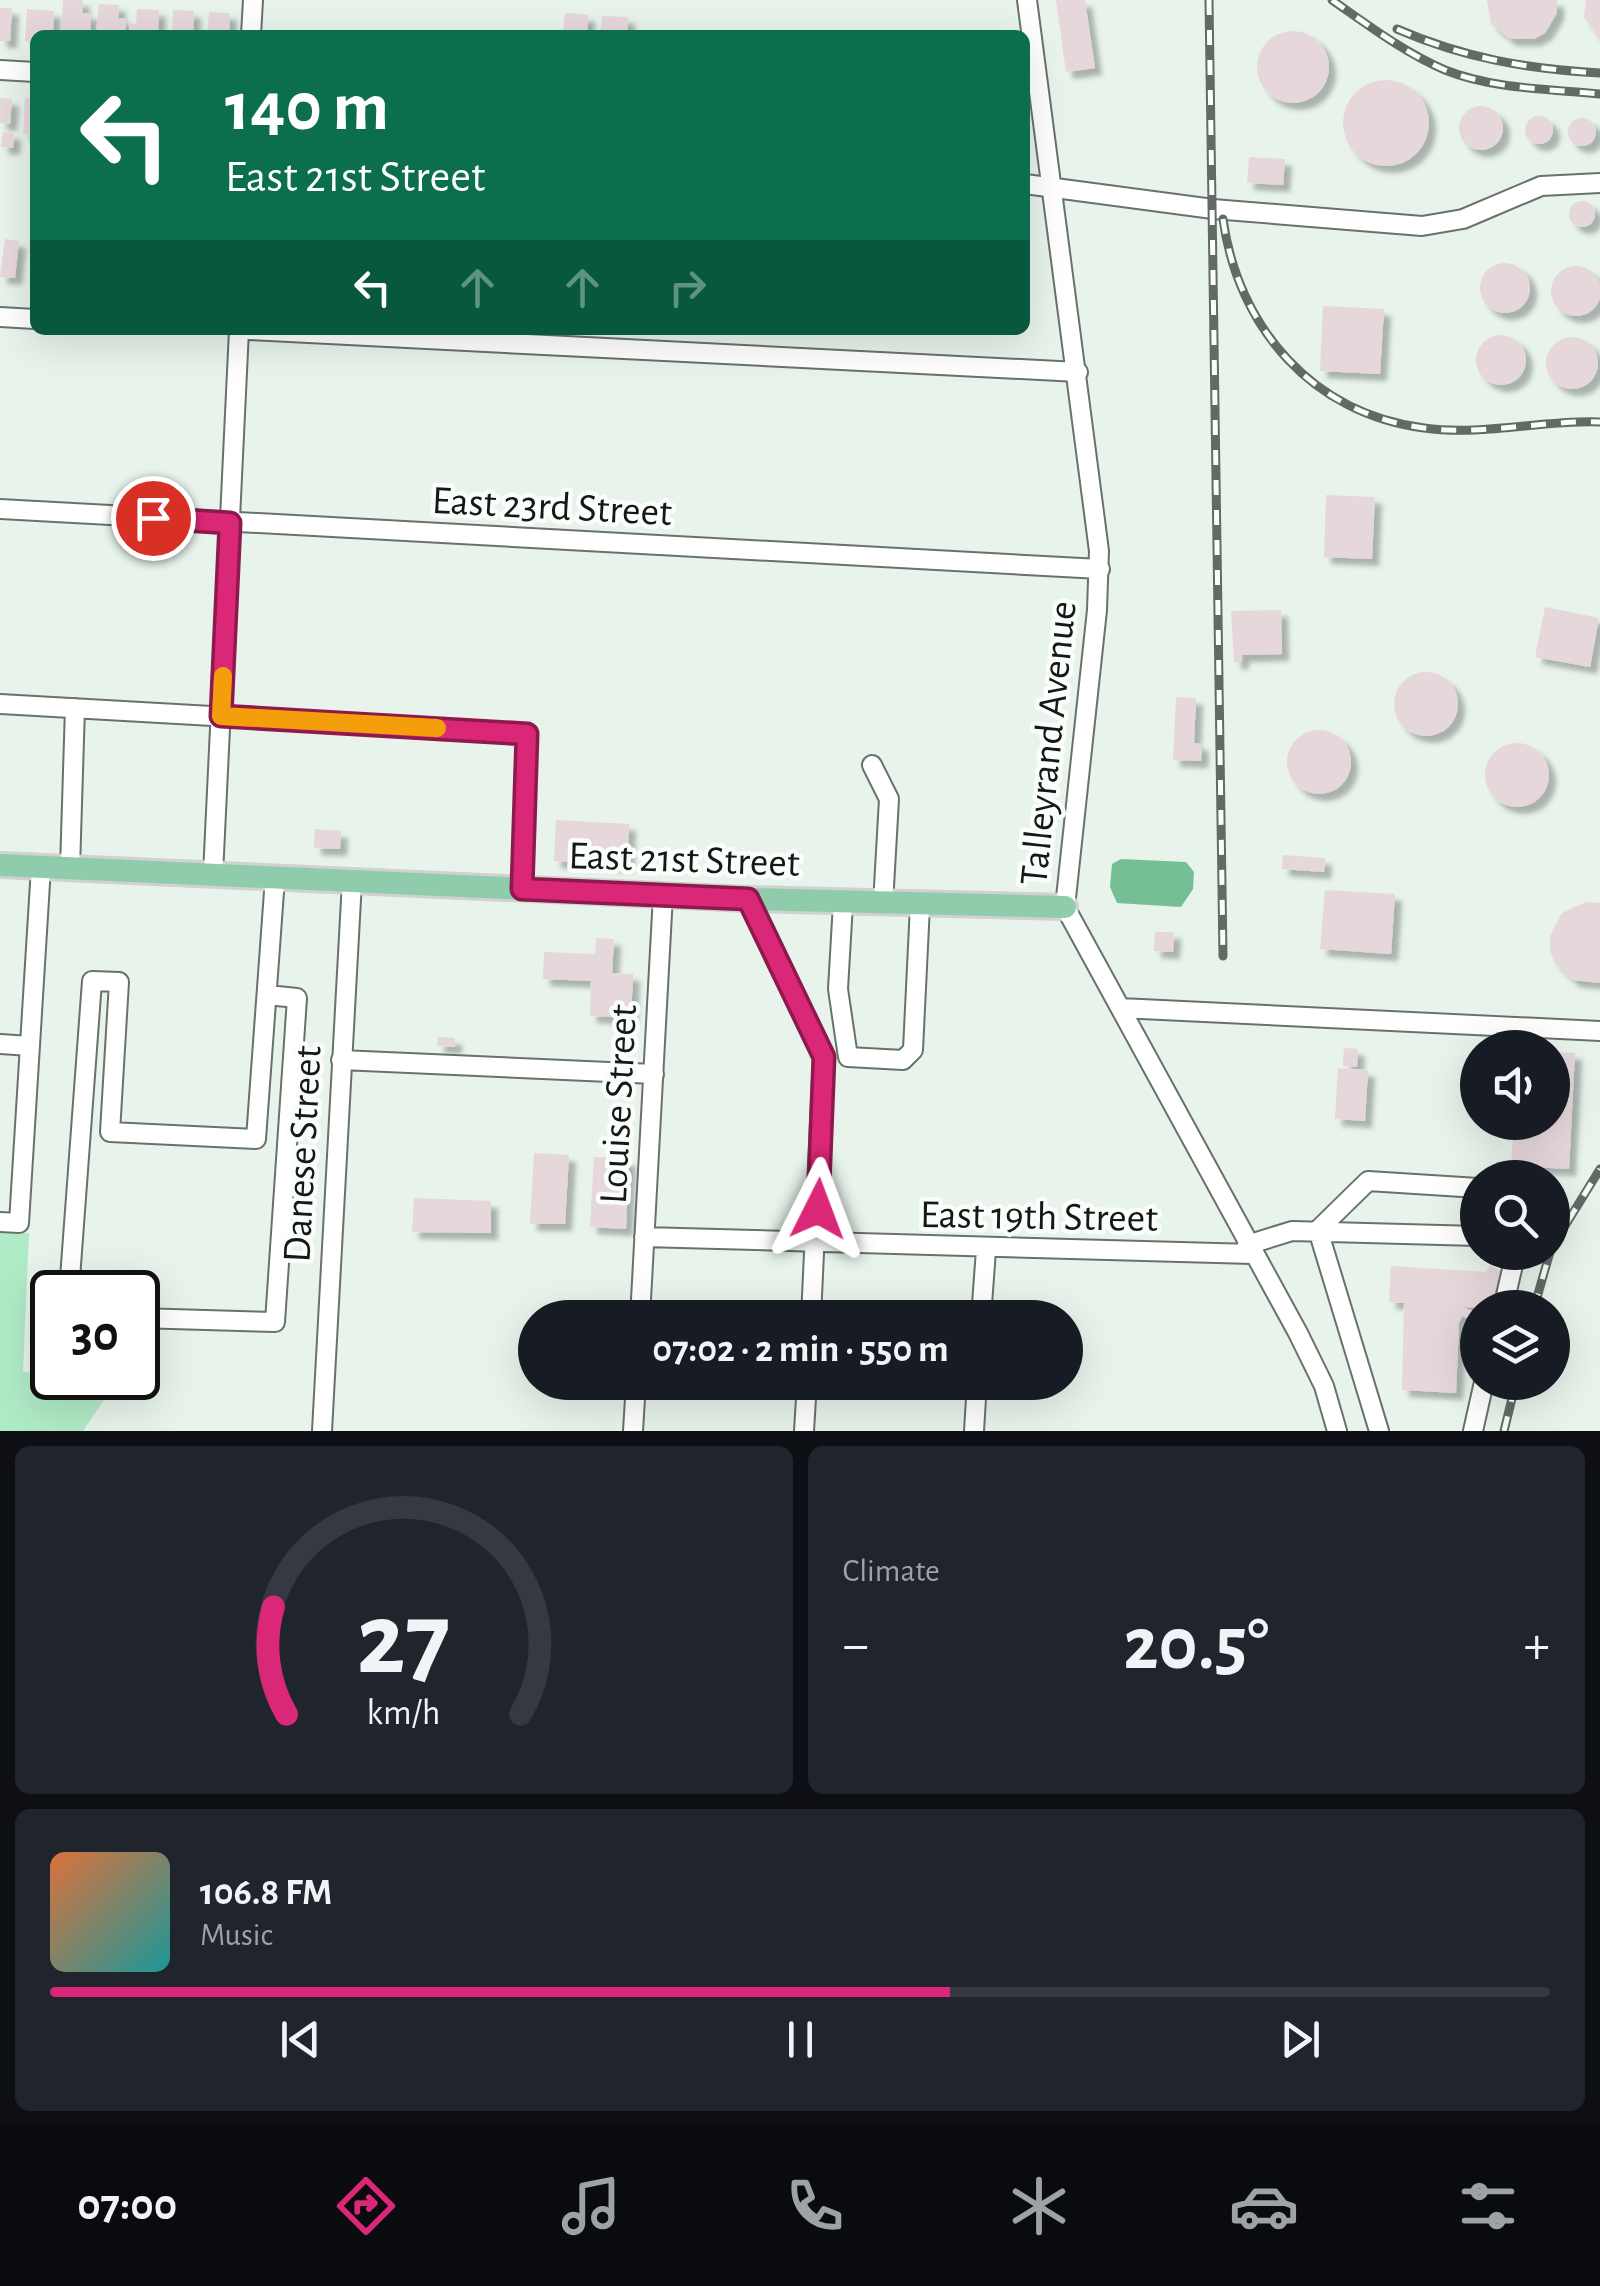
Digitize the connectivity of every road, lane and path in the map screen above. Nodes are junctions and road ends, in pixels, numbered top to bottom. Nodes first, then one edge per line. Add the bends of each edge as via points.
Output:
1 (252, 0) edge
2 (1028, 0) edge
3 (251, 30) edge
4 (0, 70) edge
5 (30, 72) edge
6 (1030, 184) edge
7 (1600, 184) edge
8 (1053, 186) junction
9 (0, 317) edge
10 (30, 319) edge
11 (239, 335) edge
12 (347, 335) edge
13 (1078, 372) junction
14 (0, 509) edge
15 (230, 523) junction
16 (1100, 568) junction
17 (0, 704) edge
18 (75, 708) junction
19 (221, 716) junction
20 (872, 765) dead end
21 (0, 865) edge
22 (41, 867) junction
23 (70, 868) junction
24 (213, 875) junction
25 (275, 878) junction
26 (352, 881) junction
27 (522, 889) junction
28 (664, 895) junction
29 (748, 899) junction
30 (843, 902) junction
31 (883, 904) junction
32 (920, 904) junction
33 (1065, 908) junction
34 (268, 995) junction
35 (1120, 1008) junction
36 (1600, 1031) edge
37 (0, 1044) edge
38 (30, 1046) junction
39 (340, 1060) junction
40 (654, 1074) junction
41 (1460, 1187) edge
42 (9, 1223) edge
43 (1318, 1230) junction
44 (1460, 1235) edge
45 (644, 1237) junction
46 (816, 1243) junction
47 (986, 1250) junction
48 (1250, 1250) junction
49 (71, 1270) edge
50 (641, 1300) edge
51 (812, 1300) edge
52 (983, 1300) edge
53 (160, 1319) edge
54 (635, 1400) edge
55 (806, 1400) edge
56 (976, 1400) edge
57 (1480, 1400) edge
58 (322, 1431) edge
59 (632, 1431) edge
60 (804, 1431) edge
61 (974, 1431) edge
62 (1336, 1431) edge
63 (1379, 1431) edge
64 (1472, 1431) edge

1 - 3 street
2 - 8 street, Talleyrand Avenue
4 - 5 street
6 - 8 street
7 - 8 street via 1553,183 1444,225 1422,226 1083,196
8 - 13 street, Talleyrand Avenue
9 - 10 street
11 - 15 street
12 - 13 street
13 - 16 street, Talleyrand Avenue
14 - 15 street, East 23rd Street
15 - 16 street, East 23rd Street
15 - 19 street
16 - 33 street, Talleyrand Avenue
17 - 18 street
18 - 19 street
18 - 23 street
19 - 24 street
19 - 27 street via 527,734
20 - 31 street via 890,799
21 - 22 main road, East 21st Street
22 - 23 main road, East 21st Street
22 - 38 street
23 - 24 main road, East 21st Street
24 - 25 main road, East 21st Street
25 - 26 main road, East 21st Street
25 - 34 street
26 - 27 main road, East 21st Street
26 - 39 street, Danese Street
27 - 28 main road, East 21st Street
28 - 29 main road, East 21st Street
28 - 40 street, Louise Street
29 - 30 main road, East 21st Street
29 - 46 street via 824,1057
30 - 31 main road, East 21st Street
30 - 32 street via 838,989 848,1057 903,1060 913,1050
31 - 32 main road, East 21st Street
32 - 33 main road, East 21st Street
33 - 35 street, Talleyrand Avenue
34 - 49 street via 256,1139 110,1132 119,982 92,981
34 - 53 street via 298,998 275,1322
35 - 36 street
35 - 48 street, Talleyrand Avenue
37 - 38 street
38 - 42 street
39 - 40 street
39 - 58 street, Danese Street
40 - 45 street, Louise Street
41 - 43 street via 1368,1181
43 - 44 street, East 19th Street
43 - 48 street, East 19th Street via 1292,1231
43 - 63 street
45 - 46 street, East 19th Street
45 - 50 street, Louise Street
46 - 47 street, East 19th Street
46 - 51 street
47 - 48 street, East 19th Street
47 - 52 street
48 - 62 street, Talleyrand Avenue via 1324,1386
54 - 59 street
55 - 60 street
56 - 61 street
57 - 64 street

